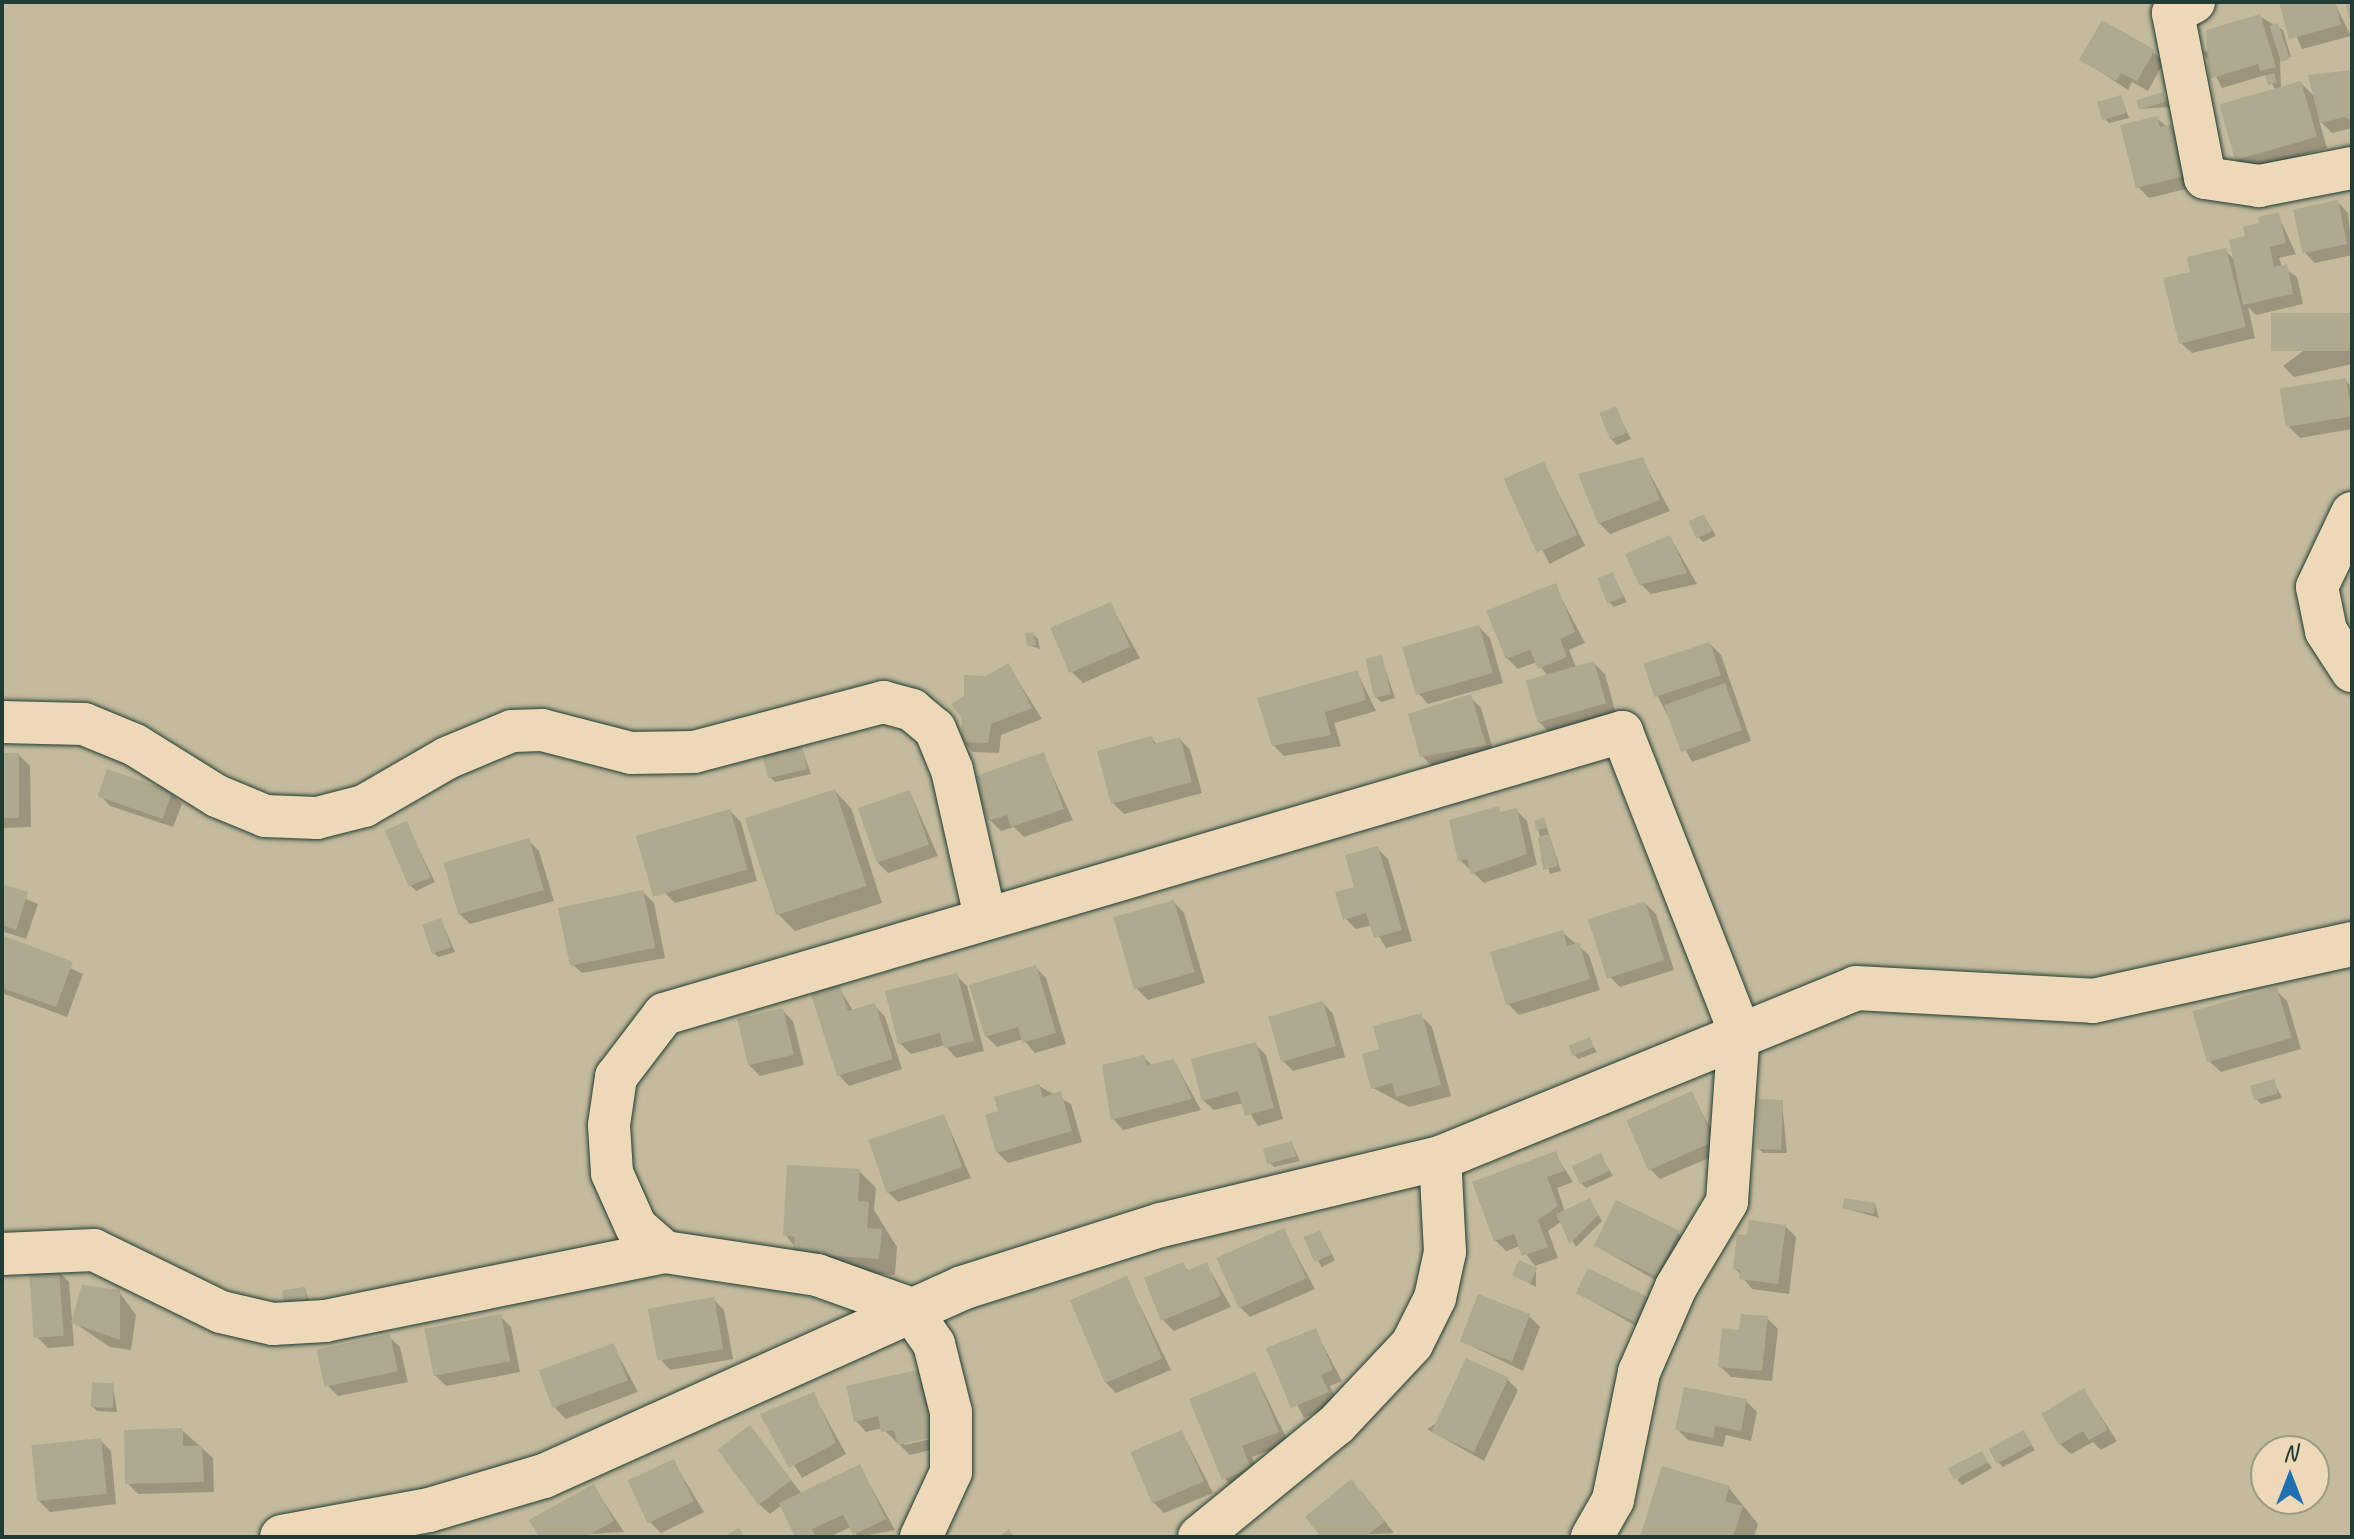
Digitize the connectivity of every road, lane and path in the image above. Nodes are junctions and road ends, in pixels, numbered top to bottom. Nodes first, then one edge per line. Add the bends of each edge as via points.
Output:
1 (2194, 2) edge
2 (2352, 168) edge
3 (2352, 513) edge
4 (2352, 671) edge
5 (2, 722) edge
6 (985, 916) junction
7 (2352, 944) edge
8 (1739, 1030) junction
9 (1440, 1158) junction
10 (665, 1252) junction
11 (2, 1254) edge
12 (909, 1308) junction
13 (424, 1523) edge
14 (282, 1537) edge
15 (921, 1537) edge
16 (1199, 1537) edge
17 (1592, 1537) edge

1 - 2 street via 2173,13 2205,178 2259,186
3 - 4 street via 2317,587 2326,631
5 - 6 street via 84,724 135,745 217,796 265,816 317,818 364,806 447,758 512,731 542,730 631,753 694,752 883,702 912,710 935,729 952,770
6 - 8 street via 1622,732
6 - 10 street via 664,1014 616,1077 609,1125 612,1173 636,1227
7 - 8 street via 2093,1001 1856,988
8 - 9 street via 1617,1091
8 - 17 street via 1727,1202 1676,1287 1639,1372 1613,1500
9 - 12 street via 1161,1225
9 - 16 street via 1445,1252 1435,1298 1412,1344 1336,1425
10 - 11 street via 325,1321 273,1324 221,1312 94,1250
10 - 12 street via 817,1275
12 - 13 street via 544,1476
12 - 15 street via 934,1344 951,1412 951,1472
13 - 14 street

